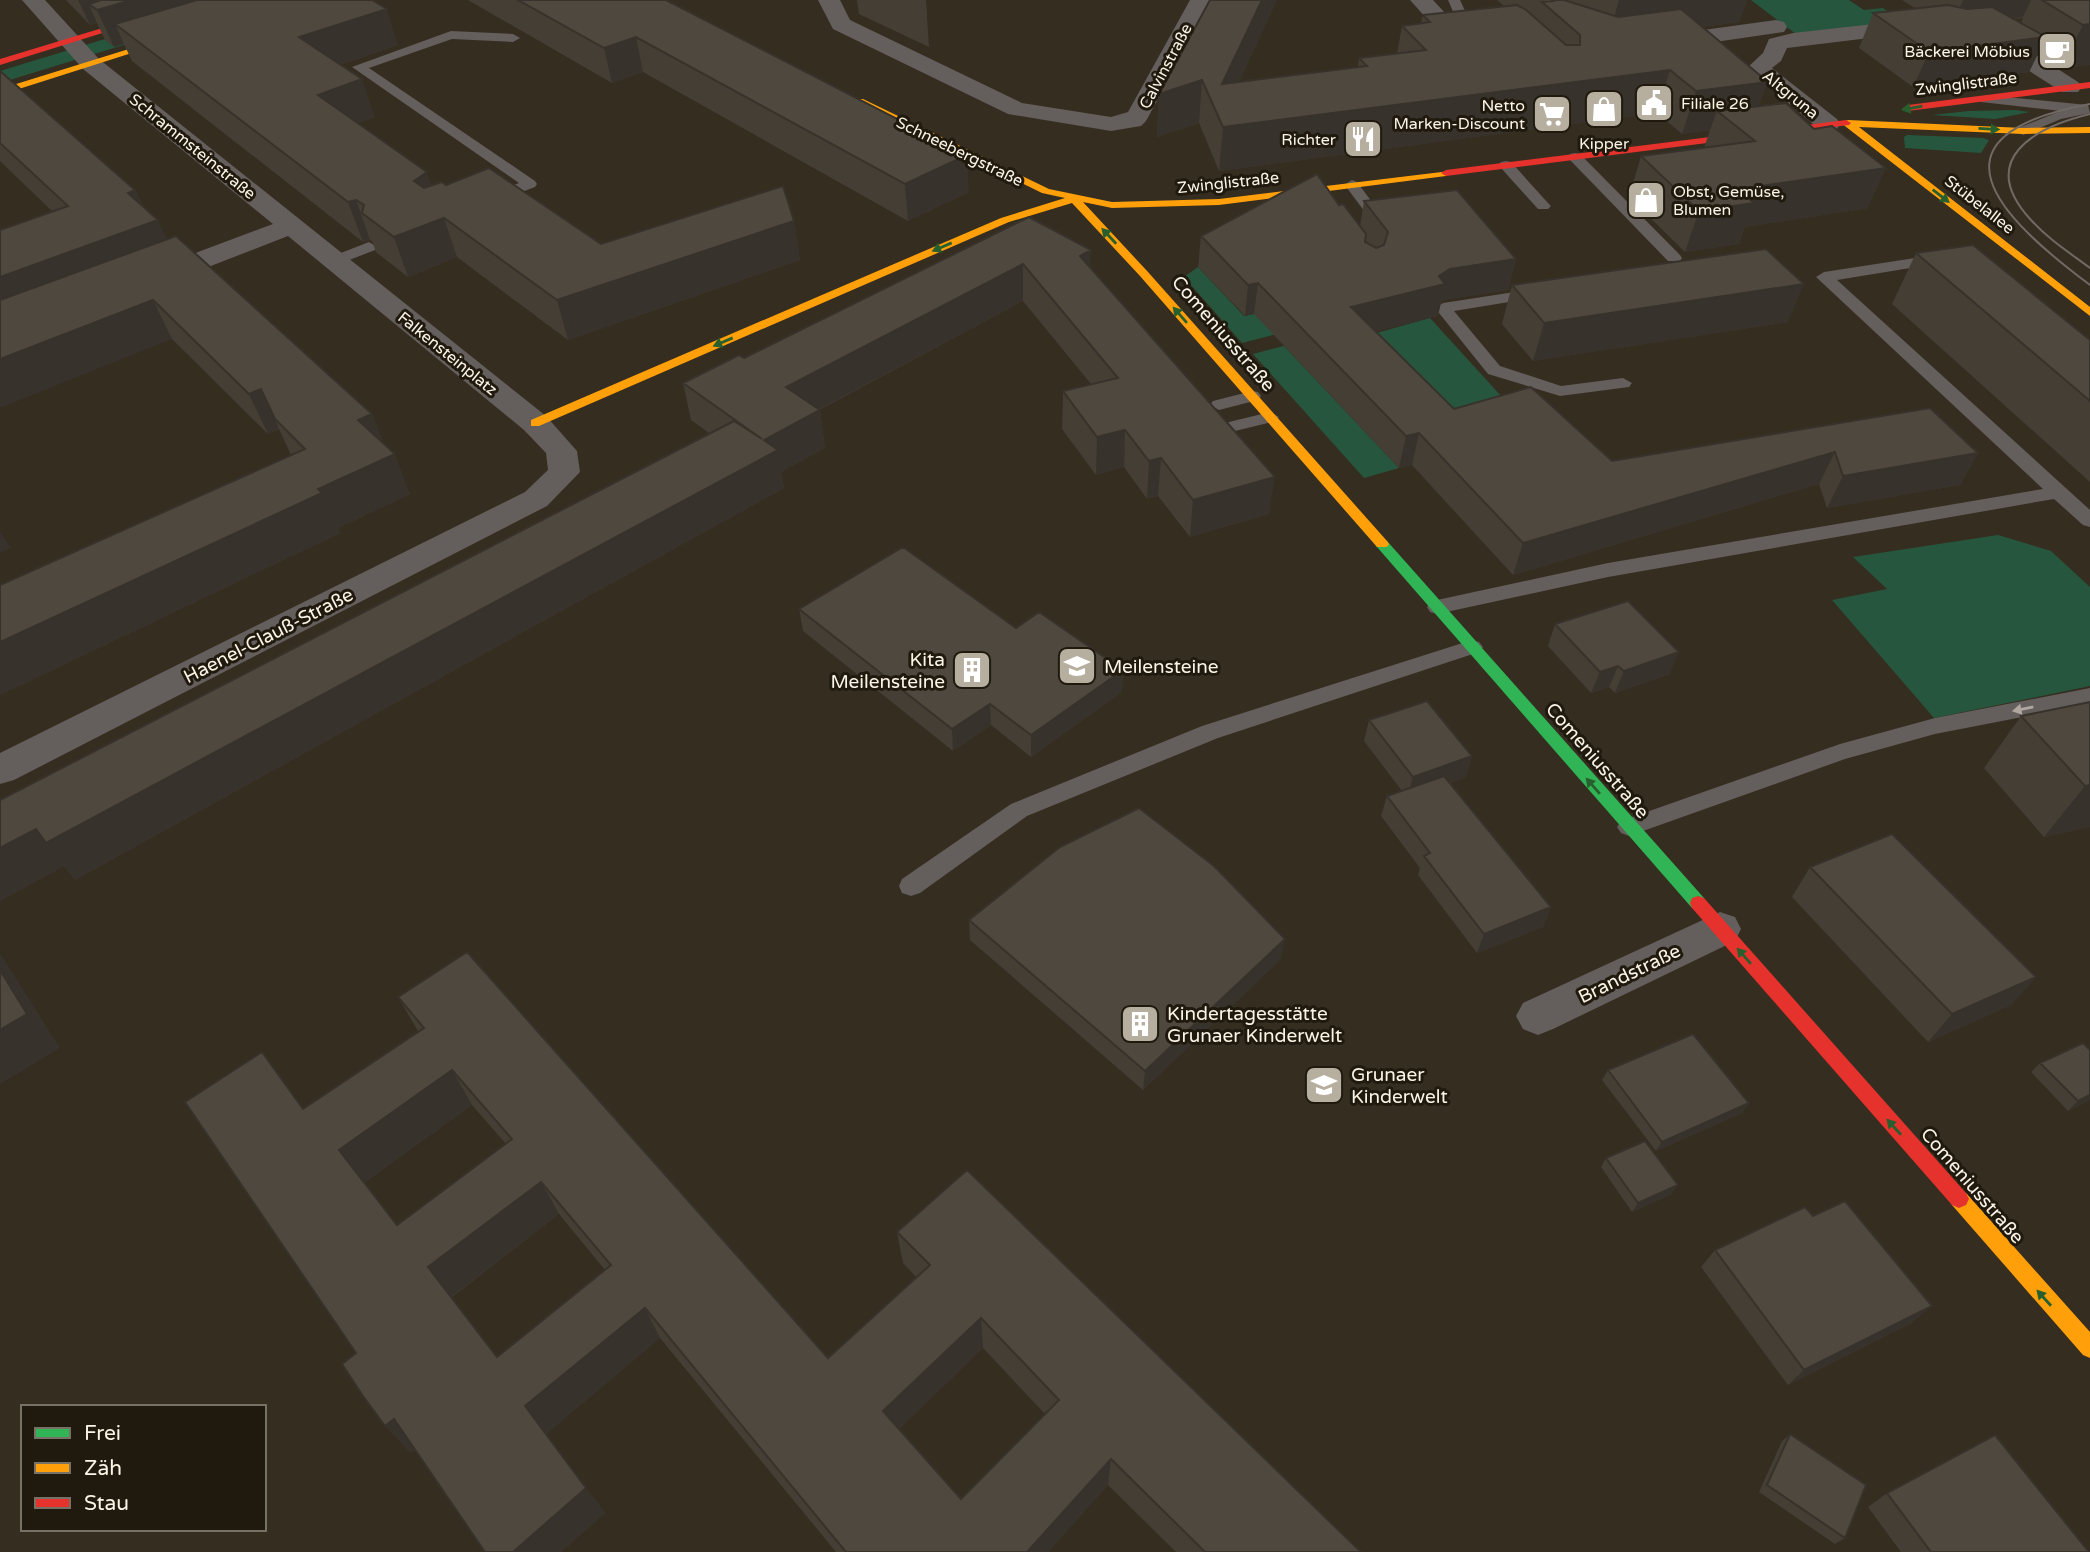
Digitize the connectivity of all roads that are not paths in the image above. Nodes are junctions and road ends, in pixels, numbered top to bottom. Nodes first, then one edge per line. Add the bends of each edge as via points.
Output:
1 (33, 0) edge
2 (204, 0) edge
3 (829, 0) edge
4 (1201, 0) edge
5 (1905, 6) dead end
6 (1749, 7) dead end
7 (1464, 10) edge
8 (1428, 16) edge
9 (2016, 27) edge
10 (194, 32) edge
11 (1784, 34) junction
12 (513, 38) dead end
13 (1674, 41) junction
14 (69, 42) junction
15 (1646, 44) edge
16 (0, 62) edge
17 (1701, 62) edge
18 (91, 64) junction
19 (1758, 68) junction
20 (1736, 78) edge
21 (2080, 86) edge
22 (0, 92) edge
23 (846, 94) edge
24 (1977, 99) junction
25 (2089, 108) edge
26 (1762, 114) edge
27 (1838, 123) junction
28 (1781, 130) junction
29 (2090, 130) edge
30 (2023, 131) junction
31 (1575, 157) junction
32 (1506, 165) junction
33 (1352, 185) junction
34 (1317, 190) junction
35 (1074, 199) junction
36 (481, 203) edge
37 (1543, 206) dead end
38 (1333, 208) edge
39 (1370, 209) edge
40 (292, 226) junction
41 (369, 247) edge
42 (1964, 256) edge
43 (1674, 258) dead end
44 (334, 261) junction
45 (362, 283) joint
46 (124, 290) edge
47 (1561, 290) edge
48 (2090, 313) edge
49 (1623, 383) dead end
50 (1252, 396) junction
51 (1219, 405) dead end
52 (1270, 417) junction
53 (535, 423) junction
54 (1235, 426) dead end
55 (2058, 492) junction
56 (536, 499) joint
57 (2090, 521) edge
58 (1437, 607) junction
59 (1472, 647) junction
60 (2090, 696) edge
61 (0, 770) edge
62 (1629, 827) junction
63 (911, 886) dead end
64 (1720, 929) junction
65 (1538, 1016) dead end
66 (2090, 1349) edge

1 - 14 street, Schrammsteinstraße
2 - 14 street
3 - 4 street, Calvinstraße via 841,24 1016,108 1111,124 1138,116
5 - 11 street via 1936,27
6 - 11 street
7 - 8 street
9 - 21 street via 1978,32
10 - 18 street
11 - 13 street
11 - 19 street, Altgruna via 1773,56
12 - 36 lane via 451,35 359,67 530,184
13 - 15 street
13 - 17 street
14 - 16 street
14 - 18 street, Schrammsteinstraße
18 - 22 street
18 - 40 street, Schrammsteinstraße
19 - 20 street
19 - 27 street, Altgruna
21 - 24 street, Zwinglistraße
23 - 35 street, Schneebergstraße via 1016,179
24 - 25 lane
24 -> 27 street, Zwinglistraße
25 - 30 lane
26 - 28 street
27 - 28 street, Zwinglistraße
27 -> 30 street, Zwinglistraße
27 -> 48 street, Stübelallee
28 - 31 street, Zwinglistraße
29 - 30 street, Zwinglistraße
31 - 32 street, Zwinglistraße
31 - 43 lane
32 - 33 street, Zwinglistraße
32 - 37 lane
33 - 34 street, Zwinglistraße
33 - 39 lane
34 - 35 street, Zwinglistraße via 1160,206
34 - 38 lane
50 -> 35 street, Comeniusstraße
35 -> 53 street, Zwinglistraße via 1005,220
40 - 44 street, Schrammsteinstraße
40 - 46 street
41 - 44 lane
42 - 55 lane via 1824,277
44 - 45 street, Schrammsteinstraße
45 - 53 street, Falkensteinplatz
47 - 49 lane via 1443,308 1494,370 1560,391
50 - 51 lane
50 - 52 street, Comeniusstraße
52 - 54 lane
52 - 58 street, Comeniusstraße
53 - 56 street, Falkensteinplatz via 561,451 564,472
55 - 57 lane
55 - 58 lane via 1608,570
56 - 61 street, Haenel-Clauß-Straße
58 - 59 street, Comeniusstraße
62 -> 59 street, Comeniusstraße
59 - 63 lane via 1210,732 1019,810
60 -> 62 lane via 1934,726 1840,752
62 - 64 street, Comeniusstraße
64 - 65 street, Brandstraße
66 -> 64 street, Comeniusstraße

